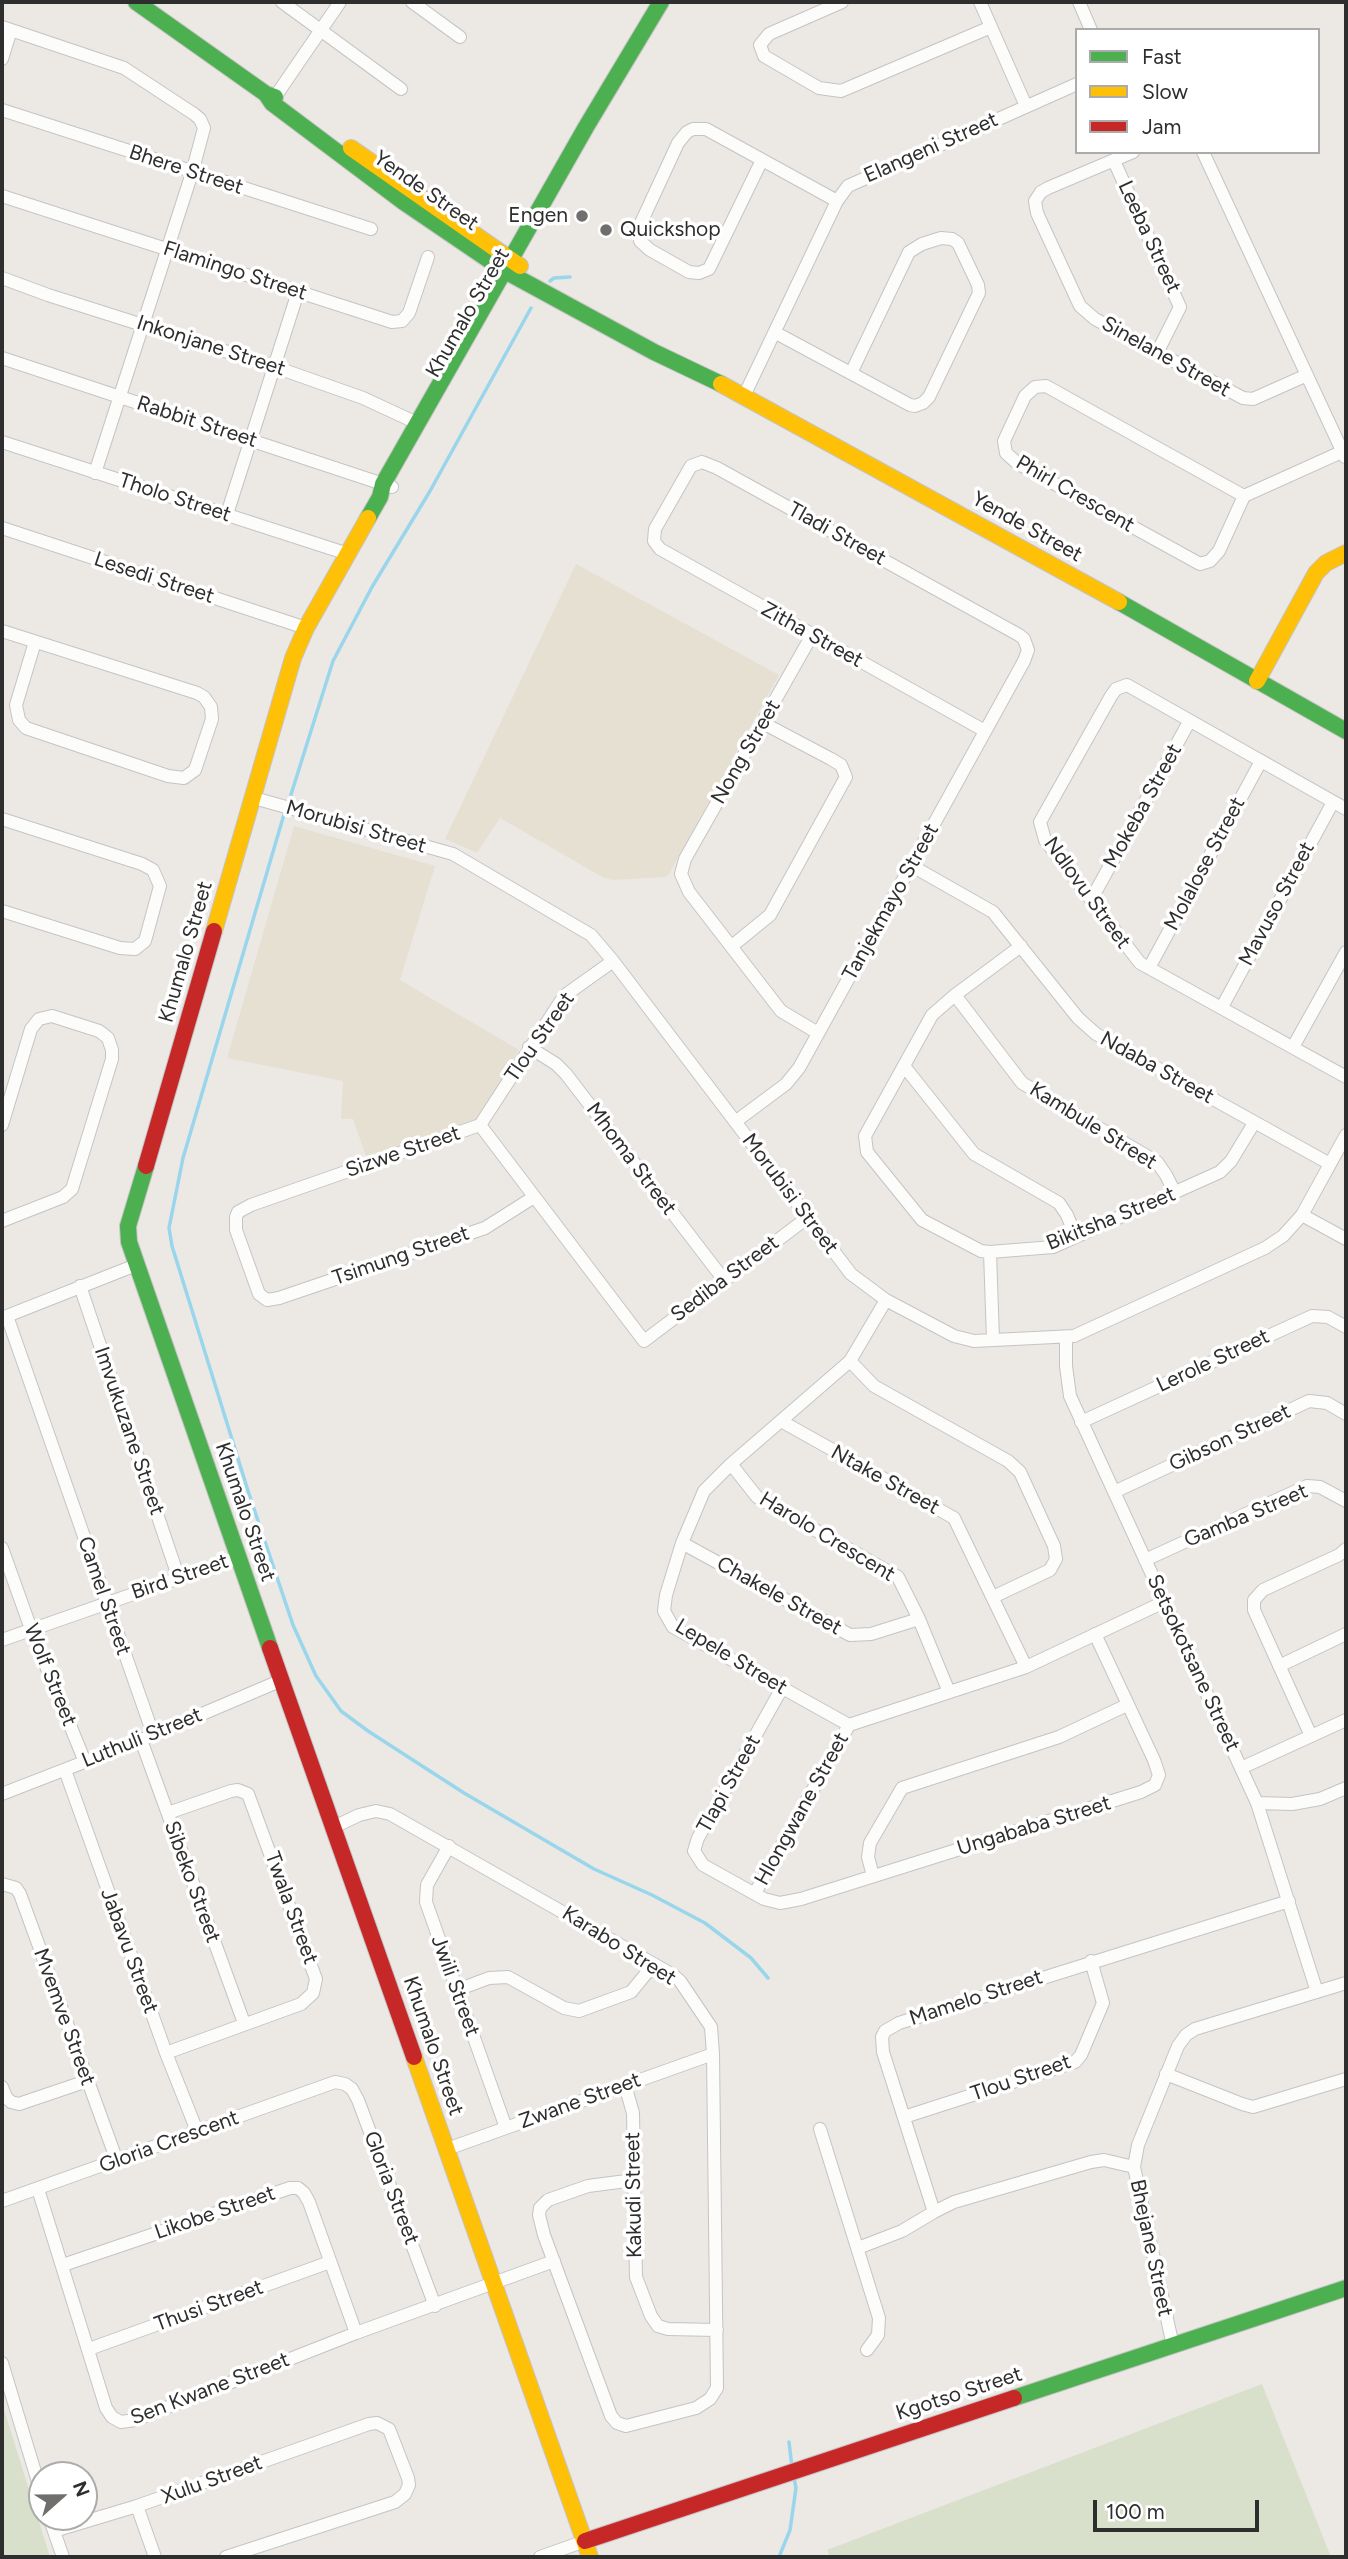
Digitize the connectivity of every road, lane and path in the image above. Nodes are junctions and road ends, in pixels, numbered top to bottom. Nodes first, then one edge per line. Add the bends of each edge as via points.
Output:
1 (136, 2) edge
2 (282, 2) edge
3 (340, 2) edge
4 (412, 2) edge
5 (661, 2) edge
6 (672, 2) edge
7 (842, 2) edge
8 (980, 2) edge
9 (1079, 2) edge
10 (991, 27) junction
11 (6, 28) edge
12 (1090, 28) edge
13 (320, 30) junction
14 (460, 37) dead end
15 (2, 59) edge
16 (1075, 85) edge
17 (401, 89) dead end
18 (271, 95) junction
19 (1026, 106) junction
20 (2, 110) edge
21 (1129, 154) edge
22 (1204, 154) edge
23 (762, 160) junction
24 (1114, 161) junction
25 (192, 173) junction
26 (570, 177) junction
27 (554, 185) junction
28 (2, 195) edge
29 (837, 201) junction
30 (371, 229) dead end
31 (166, 248) junction
32 (428, 257) dead end
33 (484, 257) junction
34 (512, 268) junction
35 (2, 278) edge
36 (298, 292) junction
37 (489, 299) junction
38 (144, 324) junction
39 (776, 333) junction
40 (1158, 351) junction
41 (2, 358) edge
42 (275, 367) junction
43 (852, 371) junction
44 (1307, 375) junction
45 (119, 396) junction
46 (744, 396) junction
47 (417, 423) junction
48 (251, 440) junction
49 (2, 442) edge
50 (1345, 454) edge
51 (95, 473) junction
52 (385, 489) junction
53 (1244, 496) junction
54 (227, 514) junction
55 (2, 528) edge
56 (655, 529) joint
57 (1346, 553) edge
58 (348, 554) junction
59 (306, 628) junction
60 (2, 631) edge
61 (812, 635) junction
62 (35, 642) junction
63 (1024, 661) joint
64 (1257, 681) junction
65 (1189, 722) junction
66 (763, 723) junction
67 (985, 731) junction
68 (1346, 731) edge
69 (1261, 761) junction
70 (254, 798) junction
71 (1333, 802) junction
72 (1346, 809) edge
73 (2, 819) edge
74 (912, 866) junction
75 (1091, 900) junction
76 (2, 911) edge
77 (732, 946) junction
78 (1021, 946) junction
79 (1346, 952) edge
80 (613, 961) junction
81 (1149, 968) junction
82 (955, 995) junction
83 (1222, 1007) junction
84 (818, 1033) junction
85 (529, 1047) junction
86 (1293, 1047) junction
87 (904, 1066) junction
88 (1346, 1077) edge
89 (735, 1122) junction
90 (1254, 1123) junction
91 (2, 1125) edge
92 (480, 1125) junction
93 (1346, 1135) edge
94 (1330, 1164) junction
95 (1175, 1193) junction
96 (534, 1197) junction
97 (1302, 1215) junction
98 (807, 1218) junction
99 (2, 1222) edge
100 (1076, 1237) junction
101 (1346, 1239) edge
102 (990, 1252) junction
103 (136, 1265) junction
104 (724, 1280) junction
105 (80, 1286) junction
106 (262, 1298) joint
107 (886, 1300) junction
108 (4, 1317) edge
109 (1346, 1327) edge
110 (1066, 1338) junction
111 (993, 1340) junction
112 (644, 1341) joint
113 (850, 1361) junction
114 (1346, 1414) edge
115 (781, 1421) junction
116 (1081, 1422) junction
117 (731, 1464) junction
118 (1114, 1492) junction
119 (1346, 1501) edge
120 (682, 1543) junction
121 (2, 1548) edge
122 (1346, 1549) edge
123 (239, 1557) junction
124 (1145, 1560) junction
125 (178, 1576) junction
126 (993, 1597) junction
127 (1164, 1602) junction
128 (106, 1603) junction
129 (919, 1619) junction
130 (31, 1629) junction
131 (1095, 1634) junction
132 (1346, 1634) edge
133 (2, 1640) edge
134 (1279, 1666) junction
135 (1026, 1667) junction
136 (282, 1680) junction
137 (782, 1688) junction
138 (949, 1692) junction
139 (1128, 1705) junction
140 (1346, 1720) edge
141 (849, 1725) junction
142 (1311, 1736) junction
143 (147, 1737) junction
144 (85, 1762) junction
145 (1241, 1768) junction
146 (65, 1770) junction
147 (1346, 1788) edge
148 (3, 1791) edge
149 (1257, 1803) junction
150 (168, 1813) junction
151 (334, 1826) junction
152 (449, 1846) junction
153 (873, 1876) junction
154 (2, 1884) edge
155 (755, 1893) junction
156 (1289, 1901) junction
157 (1091, 1961) junction
158 (654, 1964) junction
159 (1346, 1983) edge
160 (457, 1990) junction
161 (1317, 1992) junction
162 (244, 2024) junction
163 (166, 2053) junction
164 (713, 2054) junction
165 (1166, 2074) junction
166 (1346, 2079) edge
167 (87, 2081) junction
168 (335, 2082) joint
169 (625, 2085) junction
170 (2, 2087) edge
171 (904, 2117) junction
172 (506, 2128) junction
173 (820, 2129) dead end
174 (197, 2131) junction
175 (447, 2149) junction
176 (117, 2161) junction
177 (1134, 2167) junction
178 (634, 2180) junction
179 (38, 2189) junction
180 (2, 2201) edge
181 (934, 2211) junction
182 (858, 2248) junction
183 (554, 2261) junction
184 (330, 2262) junction
185 (63, 2265) junction
186 (495, 2283) junction
187 (1346, 2288) edge
188 (435, 2306) junction
189 (717, 2330) junction
190 (356, 2333) junction
191 (1173, 2346) junction
192 (89, 2349) junction
193 (867, 2350) dead end
194 (2, 2363) edge
195 (32, 2461) edge
196 (137, 2506) junction
197 (98, 2518) edge
198 (54, 2531) edge
199 (585, 2541) junction
200 (63, 2557) edge
201 (155, 2557) edge
202 (226, 2557) edge
203 (540, 2557) edge
204 (590, 2557) edge

1 - 18 street, Yende Street
2 - 13 street
3 - 13 street
4 - 14 street
5 - 27 street, Khumalo Street
6 - 26 street, Khumalo Street
7 - 10 street via 769,34 760,45 764,56 819,88 841,91
8 - 10 street
9 - 12 street
10 - 19 street
11 - 15 street
11 - 25 street via 124,68 194,114 203,124
13 - 17 street
13 - 18 street
16 - 19 street, Elangeni Street
18 - 33 street, Yende Street via 272,103 405,204
18 - 34 street, Yende Street
19 - 29 street, Elangeni Street via 853,182
20 - 25 street, Bhere Street
21 - 24 street, Sinelane Street
22 - 44 street
23 - 23 street via 715,259 704,272 690,272 640,241 640,225 687,132 706,129
23 - 29 street
24 - 40 street, Leeba Street via 1180,307
24 - 40 street, Sinelane Street via 1041,192 1035,206 1084,310
25 - 30 street, Bhere Street
25 - 31 street
26 - 27 street
26 - 34 street, Khumalo Street
27 - 34 street, Khumalo Street
28 - 31 street, Flamingo Street
29 - 39 street, Elangeni Street
31 - 36 street, Flamingo Street
31 - 38 street
32 - 36 street, Flamingo Street via 409,313 401,321
33 - 34 street, Yende Street
33 - 37 street
34 - 37 street, Khumalo Street
34 - 46 street, Yende Street
34 - 52 street, Khumalo Street
35 - 38 street, Inkonjane Street
36 - 42 street
37 - 47 street, Khumalo Street
38 - 42 street, Inkonjane Street
38 - 45 street
39 - 43 street
39 - 46 street, Elangeni Street
40 - 44 street, Sinelane Street via 1248,400
41 - 45 street, Rabbit Street
42 - 47 street, Inkonjane Street
42 - 48 street
43 - 43 street via 910,405 926,400 979,293 958,243 942,238 909,253
44 - 50 street
45 - 48 street, Rabbit Street
45 - 51 street
46 - 64 street, Yende Street
47 - 52 street, Khumalo Street
48 - 52 street, Rabbit Street
48 - 54 street
49 - 51 street, Tholo Street
50 - 53 street
51 - 54 street, Tholo Street
52 - 58 street, Khumalo Street
53 - 53 street, PhirI Crescent via 1219,551 1200,564 1017,463 1006,453 1004,441 1025,396 1035,387 1046,386
54 - 58 street, Tholo Street
55 - 59 street, Lesedi Street
56 - 61 street, Zitha Street via 654,541 660,549
56 - 63 street, Tladi Street via 686,472 696,462 708,464 1019,635 1027,644
57 - 64 street via 1316,573
58 - 59 street, Khumalo Street
59 - 70 street, Khumalo Street via 293,658
60 - 62 street
61 - 66 street, Nong Street
61 - 67 street, Zitha Street
62 - 62 street via 204,697 212,719 195,770 184,778 168,776 26,728 16,705
63 - 67 street, Tanjekmayo Street
64 - 68 street, Yende Street
65 - 69 street, Mokeba Street
65 - 75 street, Mokeba Street
65 - 75 street, Ndlovu Street via 1132,687 1116,689 1041,816 1045,840
66 - 77 street, Nong Street via 681,870 689,892
66 - 77 street via 841,765 846,777 770,915
67 - 74 street, Tanjekmayo Street
69 - 71 street, Mokeba Street
69 - 81 street, Molalose Street
70 - 80 street, Morubisi Street via 464,859 584,930
70 - 103 street, Khumalo Street via 128,1226
71 - 72 street, Mokeba Street
71 - 83 street, Mavuso Street
73 - 76 street via 142,864 153,870 160,886 145,941 135,949
74 - 78 street, Ndaba Street via 993,912
74 - 84 street, Tanjekmayo Street
75 - 81 street, Ndlovu Street via 1135,959
77 - 84 street via 781,1011
78 - 82 street, Bikitsha Street
78 - 90 street, Ndaba Street via 1096,1034
79 - 86 street
80 - 85 street, Tlou Street via 569,991
80 - 89 street, Morubisi Street
81 - 83 street, Ndlovu Street
82 - 87 street, Bikitsha Street via 932,1015
82 - 95 street, Kambule Street via 1022,1083 1157,1162
83 - 86 street, Ndlovu Street
84 - 89 street, Tanjekmayo Street via 794,1076
85 - 92 street, Tlou Street
85 - 104 street, Mhoma Street via 566,1074
86 - 88 street, Ndlovu Street
87 - 100 street via 974,1154 1059,1203
87 - 102 street, Bikitsha Street via 867,1130 867,1153 916,1216
89 - 98 street, Morubisi Street
90 - 94 street, Ndaba Street
90 - 95 street, Bikitsha Street via 1227,1167
91 - 99 street via 38,1018 52,1016 108,1038 112,1059 72,1189
92 - 96 street, Sizwe Street
92 - 106 street, Sizwe Street via 238,1212 236,1230
93 - 94 street, Morubisi Street
94 - 97 street, Morubisi Street
95 - 100 street, Bikitsha Street
96 - 106 street, Tsimung Street via 485,1228 279,1298
96 - 112 street, Sizwe Street
97 - 101 street
97 - 110 street, Morubisi Street via 1265,1248
98 - 104 street, Sediba Street
98 - 107 street, Morubisi Street via 852,1274
100 - 102 street, Bikitsha Street via 1042,1249
102 - 111 street
103 - 105 street
103 - 123 street, Khumalo Street
104 - 112 street, Sediba Street
105 - 108 street
105 - 125 street, Imvukuzane Street
107 - 111 street, Morubisi Street via 954,1336
107 - 113 street, Lepele Street
108 - 128 street, Camel Street
109 - 116 street, Lerole Street via 1328,1317 1311,1316
110 - 111 street, Morubisi Street
110 - 116 street, Setsokotsane Street via 1068,1388
113 - 115 street, Lepele Street
113 - 126 street via 874,1386 1020,1472 1055,1546 1056,1559 1050,1570
114 - 118 street, Gibson Street via 1327,1403 1310,1401
115 - 117 street, Lepele Street
115 - 126 street, Ntake Street via 954,1518
116 - 118 street, Setsokotsane Street
117 - 120 street, Lepele Street via 704,1491
117 - 129 street, Harolo Crescent via 757,1497 895,1573
118 - 124 street, Setsokotsane Street
119 - 124 street, Gamba Street via 1320,1487 1307,1486
120 - 129 street, Chakele Street via 850,1635 871,1634
120 - 137 street, Lepele Street via 666,1595 668,1622
121 - 130 street, Wolf Street
122 - 134 street via 1258,1593 1254,1610
123 - 125 street, Bird Street
123 - 136 street, Khumalo Street
124 - 127 street, Setsokotsane Street
125 - 128 street, Bird Street
126 - 135 street, Ntake Street
127 - 131 street
127 - 145 street, Setsokotsane Street
128 - 130 street, Bird Street
128 - 143 street, Camel Street
129 - 138 street, Harolo Crescent
130 - 133 street, Bird Street
130 - 144 street, Wolf Street
131 - 135 street
131 - 139 street, Ungababa Street
132 - 134 street
134 - 142 street
135 - 138 street
136 - 143 street, Luthuli Street
136 - 151 street, Khumalo Street
137 - 141 street, Lepele Street
137 - 155 street, Tlapi Street via 694,1851 703,1865
138 - 141 street
139 - 153 street via 1059,1737 902,1788 870,1843
139 - 153 street, Ungababa Street via 1158,1769 1158,1780 1150,1788
140 - 142 street
141 - 155 street, Hlongwane Street
142 - 145 street
143 - 144 street, Luthuli Street
143 - 150 street, Sibeko Street
144 - 146 street, Luthuli Street
145 - 149 street, Setsokotsane Street
146 - 148 street, Luthuli Street
146 - 163 street, Jabavu Street
147 - 149 street via 1292,1804
149 - 156 street, Setsokotsane Street
150 - 162 street, Sibeko Street
150 - 162 street, Twala Street via 238,1790 248,1794 262,1827 316,1979 313,1993 302,2004
151 - 152 street, Karabo Street via 383,1811
151 - 175 street, Khumalo Street
152 - 158 street, Karabo Street
152 - 160 street, Jwili Street via 425,1893
153 - 155 street, Ungababa Street via 786,1902 772,1902
154 - 167 street, Mvemve Street via 20,1894
156 - 157 street, Mamelo Street
156 - 161 street, Setsokotsane Street
157 - 171 street, Tlou Street via 1103,2003 1075,2062
157 - 171 street, Mamelo Street via 890,2026 882,2043
158 - 160 street via 631,1993 579,2011 564,2008 508,1977 489,1978
158 - 164 street, Karabo Street via 680,1981 708,2021
159 - 161 street, Bhejane Street
160 - 172 street, Jwili Street
161 - 165 street, Bhejane Street via 1191,2032 1178,2046
162 - 163 street, Twala Street
163 - 174 street, Jabavu Street
164 - 169 street, Zwane Street
164 - 189 street, Karabo Street
165 - 166 street via 1253,2106
165 - 177 street, Bhejane Street
167 - 170 street via 19,2104 6,2097
167 - 176 street, Mvemve Street
168 - 174 street, Gloria Crescent
168 - 188 street, Gloria Street via 352,2089 358,2100
169 - 172 street, Zwane Street
169 - 178 street, Kakudi Street via 632,2108
171 - 181 street, Mamelo Street
172 - 175 street, Zwane Street
173 - 182 street
174 - 176 street, Gloria Crescent
175 - 186 street, Khumalo Street
176 - 179 street, Gloria Crescent
177 - 181 street via 1098,2160
177 - 191 street, Bhejane Street
178 - 183 street via 588,2186 543,2203 539,2215
178 - 189 street, Kakudi Street via 634,2265 651,2316 663,2329
179 - 180 street, Gloria Crescent
179 - 185 street, Sen Kwane Street
181 - 182 street via 902,2231
182 - 193 street via 879,2318 878,2335
183 - 186 street, Sen Kwane Street
183 - 189 street, Karabo Street via 613,2420 626,2426 696,2408 715,2394
184 - 185 street, Likobe Street via 304,2193 290,2188
184 - 190 street, Likobe Street
184 - 192 street, Thusi Street
185 - 192 street, Sen Kwane Street
186 - 188 street, Sen Kwane Street
186 - 199 street, Khumalo Street
187 - 191 street, Kgotso Street
188 - 190 street, Sen Kwane Street
190 - 192 street, Sen Kwane Street via 121,2422 106,2408
191 - 199 street, Kgotso Street
194 - 195 street
196 - 197 street, Xulu Street
196 - 201 street
196 - 202 street, Xulu Street via 369,2424 389,2429 409,2485 395,2502
198 - 200 street
199 - 203 street
199 - 204 street, Khumalo Street

